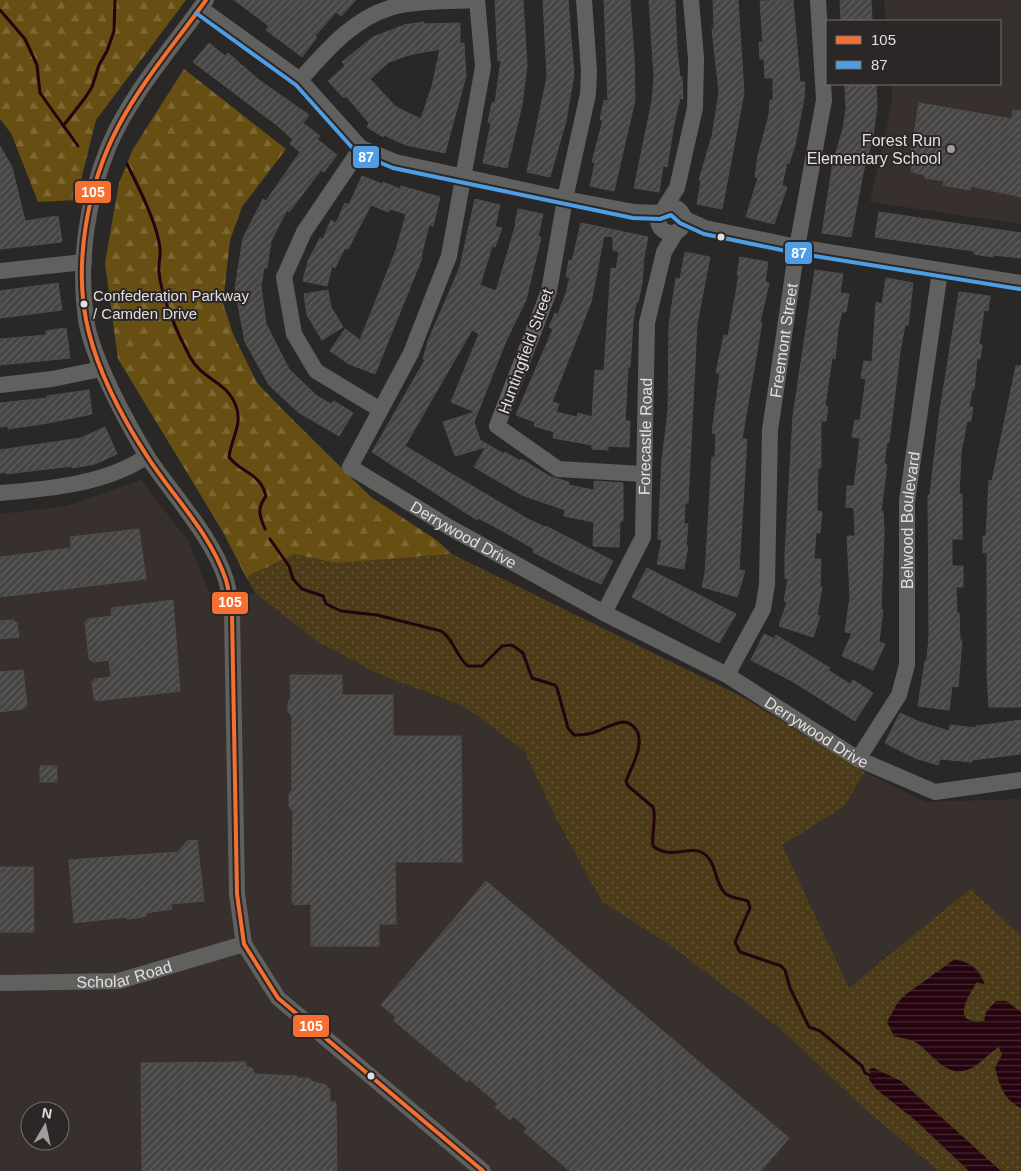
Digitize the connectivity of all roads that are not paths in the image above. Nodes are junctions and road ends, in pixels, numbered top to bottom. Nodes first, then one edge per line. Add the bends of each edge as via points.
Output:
1 (477, 0) edge
2 (584, 0) edge
3 (691, 0) edge
4 (818, 0) edge
5 (203, 4) edge
6 (300, 80) junction
7 (361, 148) junction
8 (462, 176) junction
9 (565, 199) junction
10 (671, 221) junction
11 (796, 247) junction
12 (84, 262) junction
13 (0, 271) edge
14 (940, 271) junction
15 (1021, 283) edge
16 (101, 369) junction
17 (0, 385) edge
18 (379, 409) junction
19 (147, 456) junction
20 (643, 474) junction
21 (0, 493) edge
22 (604, 613) junction
23 (726, 675) junction
24 (858, 759) junction
25 (1021, 780) edge
26 (244, 944) junction
27 (0, 983) edge
28 (482, 1171) edge

1 - 6 street via 392,7 362,21 333,43
1 - 8 street, Derrywood Drive via 483,66
2 - 9 street, Huntingfield Street via 588,94
3 - 10 street via 696,58 695,108
4 - 11 street, Freemont Street via 824,100
5 - 6 street
5 - 12 street via 142,87 109,148 91,205
6 - 7 street
7 - 8 street via 395,162
7 - 18 street via 304,232 284,277 294,334 316,371
8 - 9 street
8 - 18 street, Derrywood Drive via 449,256 411,352
9 - 10 street
9 - 20 street, Huntingfield Street via 549,291 497,426 558,469
10 - 11 street
10 - 20 street, Forecastle Road via 647,323
11 - 14 street
11 - 23 street, Freemont Street via 770,430 767,584 763,608
12 - 13 street
12 - 16 street via 86,320
14 - 15 street
14 - 24 street, Belwood Boulevard via 907,501 907,665 899,695
16 - 17 street
16 - 19 street
18 - 22 street, Derrywood Drive via 350,467 449,527
19 - 21 street via 136,464 67,486
19 - 26 street via 179,499 220,565 228,587 232,613 237,894
20 - 22 street, Forecastle Road via 643,537
22 - 23 street, Derrywood Drive
23 - 24 street, Derrywood Drive
24 - 25 street, Derrywood Drive via 935,792
26 - 27 street, Scholar Road via 119,981
26 - 28 street via 278,998

